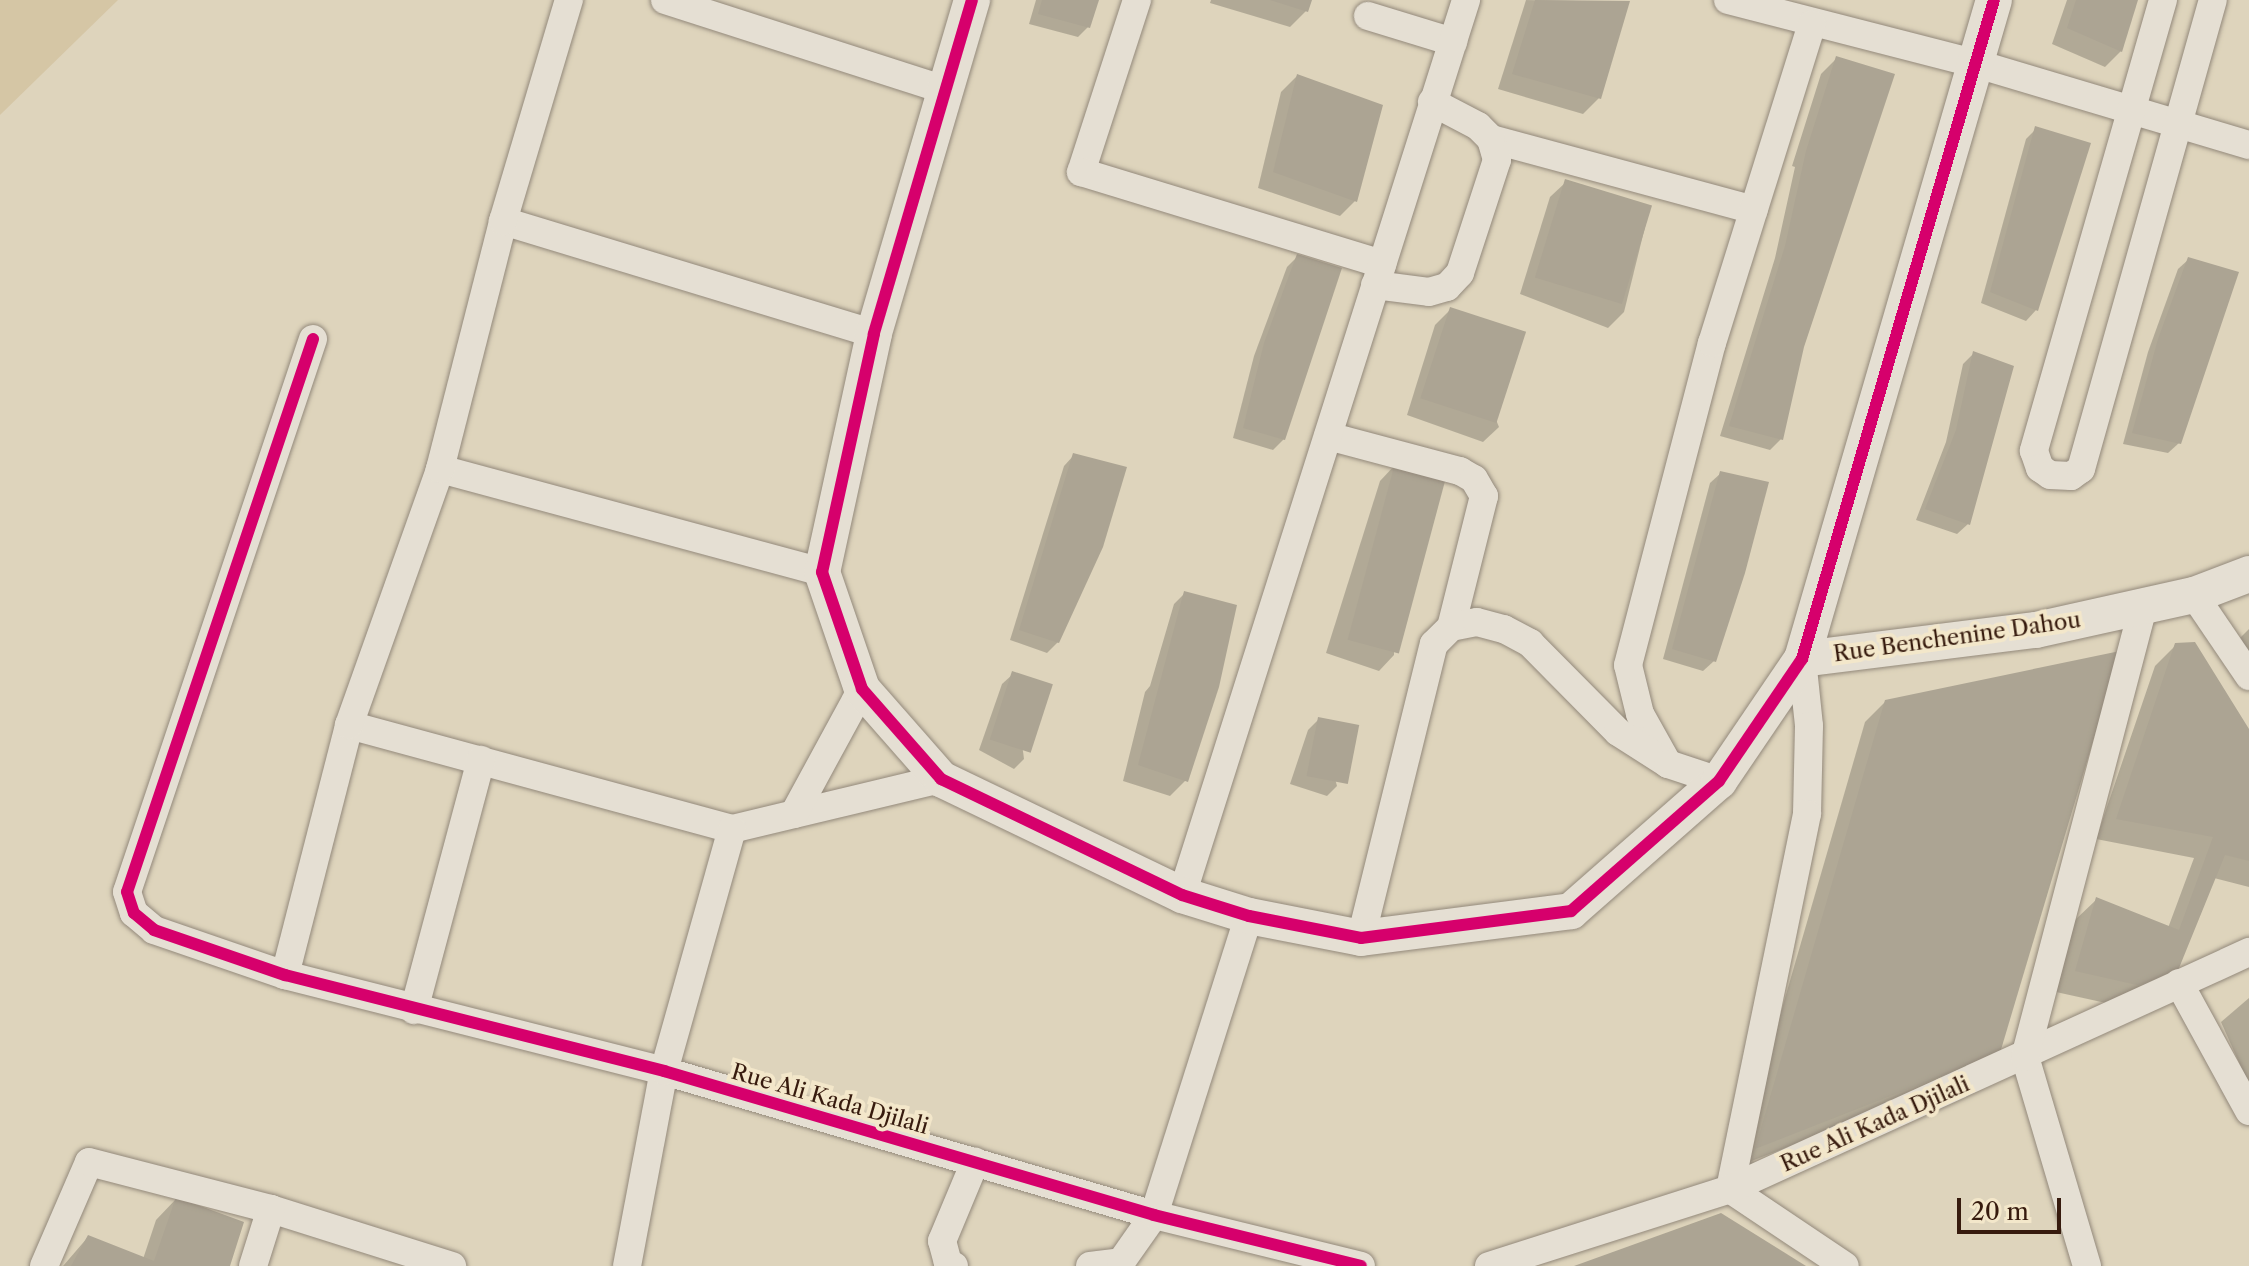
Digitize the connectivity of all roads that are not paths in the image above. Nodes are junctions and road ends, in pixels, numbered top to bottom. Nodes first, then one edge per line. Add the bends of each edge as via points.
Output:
1 (569, 0) edge
2 (972, 0) edge
3 (1137, 0) edge
4 (1466, 0) edge
5 (1728, 0) edge
6 (1994, 0) edge
7 (2163, 0) edge
8 (2213, 0) edge
9 (680, 2) edge
10 (1368, 16) dead end
11 (1812, 24) junction
12 (1453, 42) junction
13 (1974, 63) junction
14 (946, 90) junction
15 (1432, 102) junction
16 (2130, 108) junction
17 (2176, 124) junction
18 (1491, 139) junction
19 (2249, 145) edge
20 (1754, 210) junction
21 (503, 221) junction
22 (1378, 274) junction
23 (874, 334) junction
24 (313, 339) dead end
25 (1328, 436) junction
26 (440, 469) junction
27 (822, 572) junction
28 (2249, 574) edge
29 (2194, 595) junction
30 (2143, 606) junction
31 (1451, 627) junction
32 (1802, 659) junction
33 (2249, 676) edge
34 (862, 689) junction
35 (349, 725) junction
36 (481, 760) junction
37 (1668, 764) junction
38 (941, 779) junction
39 (1719, 781) junction
40 (794, 814) junction
41 (732, 829) junction
42 (1182, 895) junction
43 (1249, 916) junction
44 (1361, 938) junction
45 (2249, 952) edge
46 (285, 975) junction
47 (2179, 983) junction
48 (414, 1010) junction
49 (2025, 1057) junction
50 (664, 1071) junction
51 (2249, 1111) edge
52 (975, 1162) junction
53 (1730, 1189) junction
54 (271, 1209) junction
55 (1154, 1215) junction
56 (44, 1266) edge
57 (253, 1266) edge
58 (452, 1266) edge
59 (627, 1266) edge
60 (954, 1266) edge
61 (1090, 1266) edge
62 (1361, 1266) edge
63 (1489, 1266) edge
64 (1845, 1266) edge
65 (2087, 1266) edge

1 - 21 street
2 - 14 street
3 - 22 street via 1081,172
4 - 12 street
5 - 11 street
6 - 13 street
7 - 16 street
8 - 17 street
9 - 14 street
10 - 12 street
11 - 13 street
11 - 20 street
12 - 15 street
13 - 16 street
13 - 32 street
14 - 23 street
15 - 18 street via 1478,126
15 - 22 street
16 - 17 street
16 - 17 street via 2034,451 2040,468 2050,475 2071,476 2081,469
17 - 19 street
18 - 20 street
18 - 22 street via 1497,160 1460,273 1447,287 1429,292
20 - 37 street via 1712,343 1628,665 1640,714
21 - 23 street
21 - 26 street
22 - 25 street
23 - 27 street
24 - 46 street, Rue Ali Kada Djilali via 127,892 134,913 154,930
25 - 31 street via 1474,479 1484,496
25 - 42 street
26 - 27 street
26 - 35 street
27 - 34 street
28 - 29 street, Rue Benchenine Dahou
29 - 30 street, Rue Benchenine Dahou
29 - 33 street
30 - 32 street, Rue Benchenine Dahou via 2036,630
30 - 49 street
31 - 37 street via 1477,622 1530,643 1618,732
31 - 44 street via 1434,644
32 - 39 street
32 - 53 street via 1809,726 1807,814
34 - 38 street
34 - 40 street
35 - 36 street
35 - 46 street
36 - 41 street
36 - 48 street
37 - 39 street
38 - 40 street
38 - 42 street
39 - 44 street via 1571,911
40 - 41 street
41 - 50 street
42 - 43 street
43 - 44 street
43 - 55 street
45 - 47 street, Rue Ali Kada Djilali
46 - 48 street, Rue Ali Kada Djilali
47 - 49 street, Rue Ali Kada Djilali
47 - 51 street
48 - 50 street, Rue Ali Kada Djilali
49 - 53 street, Rue Ali Kada Djilali
49 - 65 street
50 - 52 street, Rue Ali Kada Djilali
50 - 59 street
52 - 55 street, Rue Ali Kada Djilali
52 - 60 street via 942,1241 948,1263
53 - 63 street, Rue Ali Kada Djilali
53 - 64 street
54 - 56 street via 89,1162
54 - 57 street
54 - 58 street
55 - 61 street via 1121,1262
55 - 62 street, Rue Ali Kada Djilali

